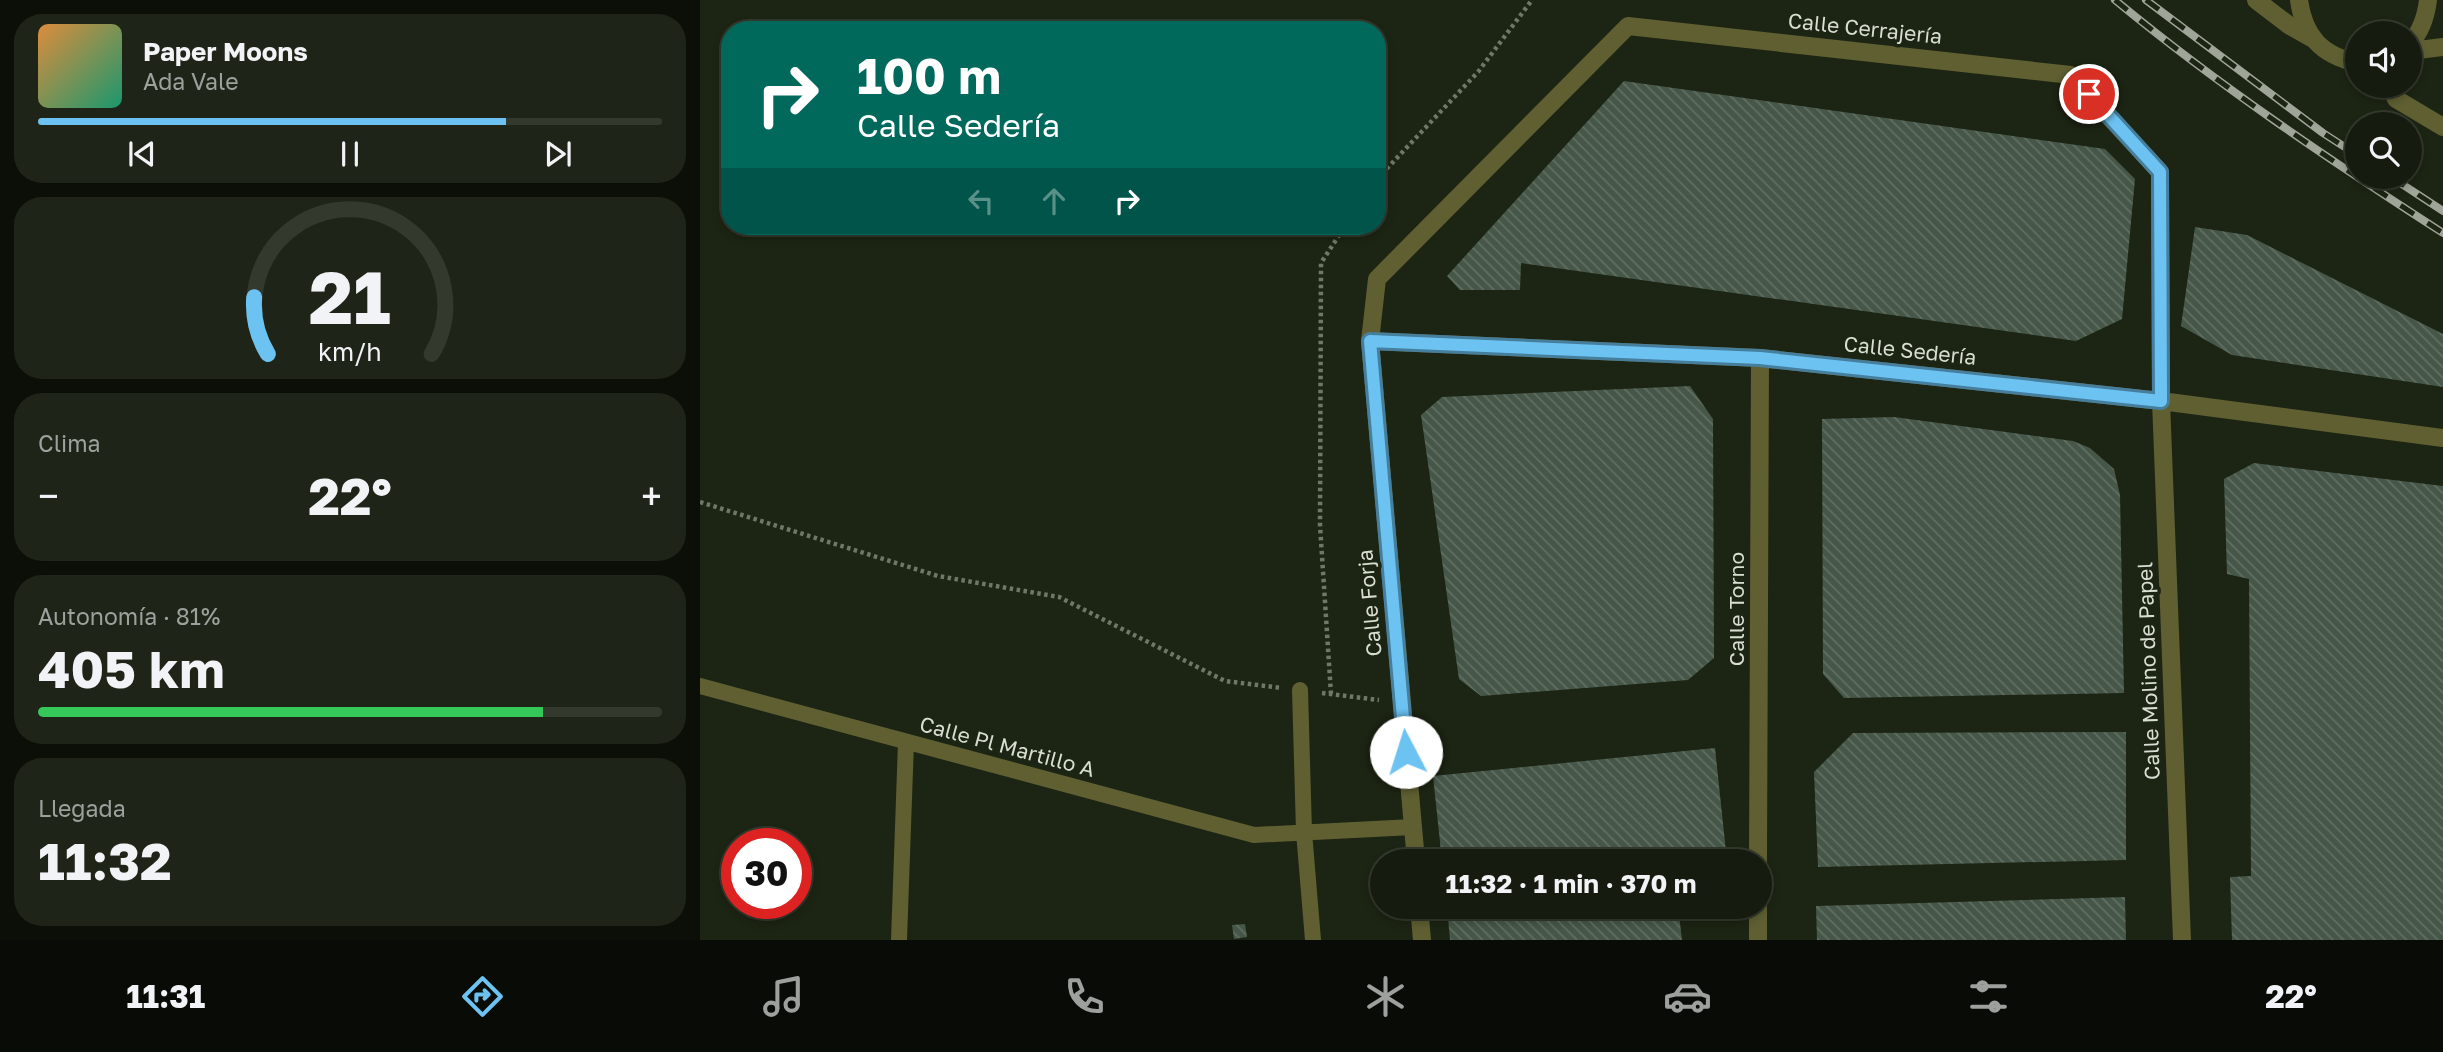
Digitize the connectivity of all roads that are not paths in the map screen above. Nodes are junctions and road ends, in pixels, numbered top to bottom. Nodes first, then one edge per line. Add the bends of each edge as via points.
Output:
1 (2256, 0) edge
2 (2299, 0) edge
3 (2428, 0) edge
4 (2422, 25) edge
5 (2313, 39) junction
6 (2443, 47) edge
7 (2422, 50) edge
8 (2345, 60) edge
9 (2396, 98) edge
10 (2443, 127) edge
11 (1370, 341) junction
12 (1760, 358) junction
13 (2161, 401) junction
14 (2443, 438) edge
15 (700, 686) edge
16 (1300, 690) road end
17 (906, 742) junction
18 (1413, 827) junction
19 (1304, 832) junction
20 (1415, 849) edge
21 (1758, 849) edge
22 (1420, 919) edge
23 (1758, 919) edge
24 (900, 940) edge
25 (1313, 940) edge
26 (1422, 940) edge
27 (1758, 940) edge
28 (2182, 940) edge

1 - 5 street
2 - 5 street via 2302,20
3 - 4 street
5 - 8 street
6 - 7 street
9 - 10 street
11 - 12 street, Calle Sedería
11 - 13 street, Calle Cerrajería via 1377,279 1628,26 2071,75 2160,172
11 - 18 street, Calle Forja
12 - 13 street, Calle Sedería
12 - 21 street, Calle Torno
13 - 14 street, Calle Sedería
13 - 28 street, Calle Molino de Papel
15 - 17 lane, Calle Pl Martillo A
16 - 19 lane
17 - 19 lane, Calle Pl Martillo A via 1254,835
17 - 24 lane
18 - 19 lane, Calle Pl Martillo A
18 - 20 street, Calle Forja
19 - 25 lane
22 - 26 street
23 - 27 street

